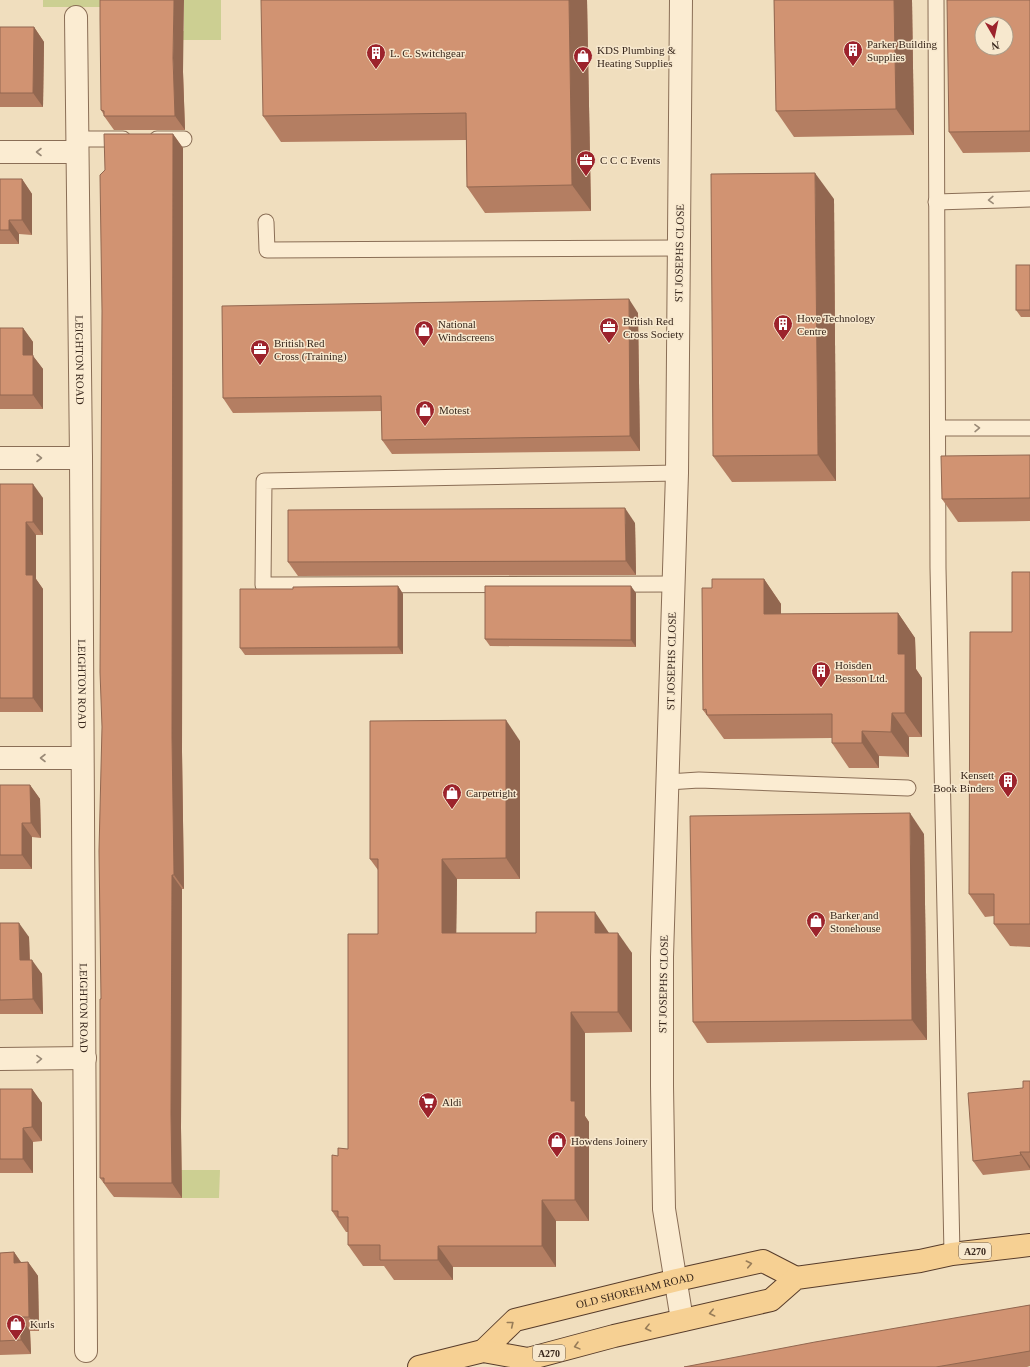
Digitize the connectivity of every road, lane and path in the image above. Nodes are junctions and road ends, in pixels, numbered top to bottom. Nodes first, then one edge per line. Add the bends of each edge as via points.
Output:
1 (681, 0) edge
2 (936, 0) edge
3 (76, 17) dead end
4 (184, 139) dead end
5 (77, 146) junction
6 (0, 152) edge
7 (1030, 199) edge
8 (936, 202) junction
9 (266, 222) dead end
10 (679, 248) junction
11 (938, 428) junction
12 (1030, 428) edge
13 (0, 458) edge
14 (81, 458) junction
15 (677, 473) junction
16 (673, 584) junction
17 (0, 758) edge
18 (82, 758) junction
19 (668, 782) junction
20 (908, 788) dead end
21 (85, 1058) junction
22 (0, 1059) edge
23 (1030, 1245) edge
24 (952, 1254) junction
25 (796, 1278) junction
26 (677, 1280) junction
27 (682, 1320) junction
28 (483, 1350) junction
29 (86, 1351) dead end
30 (529, 1363) edge
31 (419, 1367) edge

1 - 10 street, ST JOSEPHS CLOSE
2 - 8 lane
3 - 5 street, LEIGHTON ROAD
4 - 5 lane via 142,139
5 -> 6 street
5 - 14 street, LEIGHTON ROAD
7 -> 8 lane
8 - 11 lane
9 - 10 lane via 267,250
10 - 15 street, ST JOSEPHS CLOSE
11 -> 12 lane
11 - 24 lane via 938,568
13 -> 14 street
14 - 18 street, LEIGHTON ROAD
15 - 16 street, ST JOSEPHS CLOSE
15 - 16 lane via 264,481 263,585
16 - 19 street, ST JOSEPHS CLOSE
18 -> 17 street
18 - 21 street, LEIGHTON ROAD
19 - 20 lane via 699,780
19 - 26 street, ST JOSEPHS CLOSE via 662,957 664,1209
22 -> 21 street
21 - 29 street, LEIGHTON ROAD
23 - 24 main road, A270
24 - 25 main road, A270 via 920,1261
26 -> 25 main road, OLD SHOREHAM ROAD / A270 via 763,1261
25 -> 27 main road, OLD SHOREHAM ROAD / A270 via 771,1300
26 - 27 street, ST JOSEPHS CLOSE
28 -> 26 main road, OLD SHOREHAM ROAD / A270 via 514,1320
27 -> 30 main road, OLD SHOREHAM ROAD / A270
28 - 30 main road, OLD SHOREHAM ROAD / A270
28 - 31 main road, OLD SHOREHAM ROAD / A270

